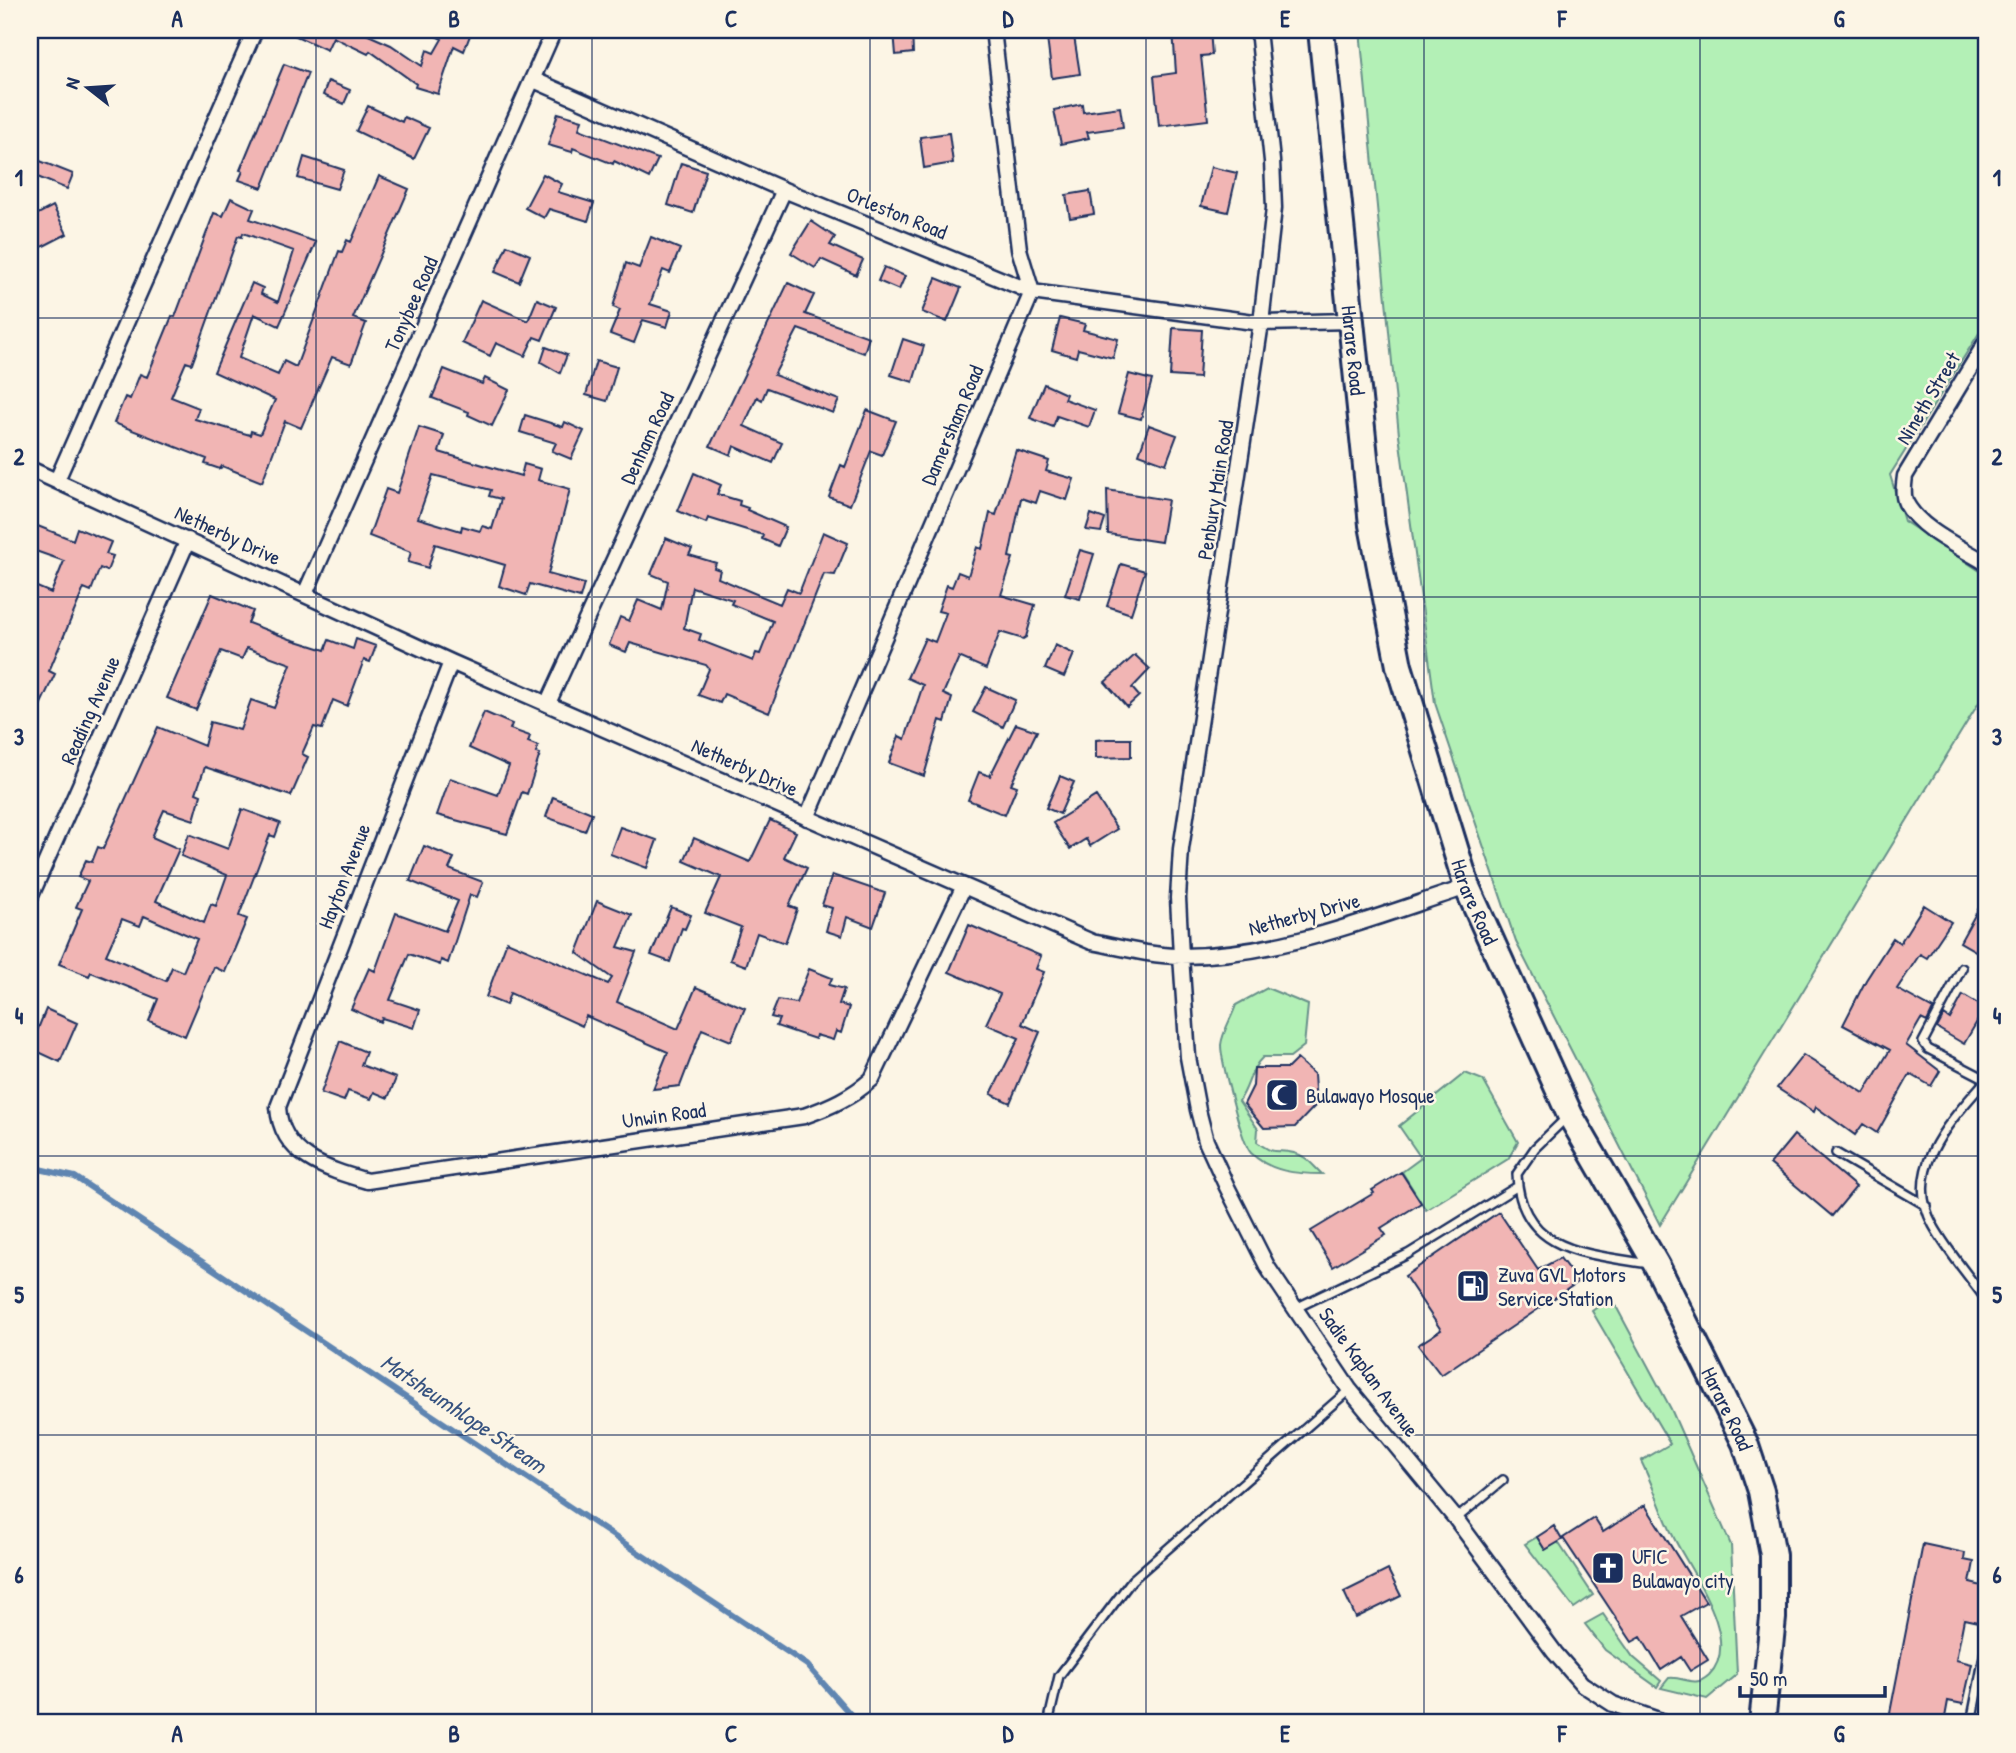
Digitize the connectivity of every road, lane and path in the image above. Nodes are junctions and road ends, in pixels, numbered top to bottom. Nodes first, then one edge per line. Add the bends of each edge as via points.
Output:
1 (254, 30) edge
2 (554, 30) edge
3 (993, 30) edge
4 (1258, 30) edge
5 (1321, 30) edge
6 (534, 80) junction
7 (784, 190) junction
8 (1032, 292) junction
9 (1351, 321) junction
10 (1261, 323) junction
11 (1986, 342) edge
12 (30, 469) edge
13 (57, 480) junction
14 (188, 540) junction
15 (1986, 563) edge
16 (305, 594) junction
17 (451, 662) junction
18 (548, 703) junction
19 (807, 818) junction
20 (964, 886) junction
21 (1468, 887) junction
22 (30, 898) edge
23 (1181, 956) junction
24 (1962, 968) dead end
25 (1986, 1079) edge
26 (278, 1107) joint
27 (1570, 1115) junction
28 (1836, 1153) dead end
29 (1518, 1186) junction
30 (1927, 1206) junction
31 (1657, 1266) junction
32 (1986, 1300) edge
33 (1296, 1308) junction
34 (1349, 1389) junction
35 (1503, 1480) dead end
36 (1456, 1519) junction
37 (1986, 1646) edge
38 (1052, 1723) edge
39 (1667, 1723) edge
40 (1762, 1723) edge
41 (1971, 1723) edge

1 - 13 street
2 - 6 street, Tonybee Road
3 - 8 street via 1019,249
4 - 10 street, Penbury Main Road via 1275,187
5 - 9 highway, Harare Road
6 - 7 street, Orleston Road
6 - 16 street, Tonybee Road
7 - 8 street, Orleston Road
7 - 18 street, Denham Road
8 - 10 street, Orleston Road
8 - 19 street, Damersham Road
9 - 10 street, Orleston Road
9 - 21 highway, Harare Road via 1372,525 1399,666
10 - 23 street, Penbury Main Road via 1181,849
11 - 15 street, Nineth Street via 1905,476 1903,493 1909,507 1926,524
12 - 13 street, Netherby Drive
13 - 14 street, Netherby Drive
14 - 16 street, Netherby Drive
14 - 22 street, Reading Avenue
16 - 17 street, Netherby Drive
17 - 18 street, Netherby Drive
17 - 26 street, Hayton Avenue
18 - 19 street, Netherby Drive
19 - 20 street, Netherby Drive
20 - 23 street, Netherby Drive via 1092,942
20 - 26 street, Unwin Road via 872,1079 839,1102 804,1116 367,1181 300,1155 279,1121
21 - 23 street, Netherby Drive via 1286,945
21 - 27 highway, Harare Road
23 - 33 street, Sadie Kaplan Avenue via 1188,1057 1206,1141 1268,1268
24 - 25 lane via 1923,1042 1928,1049
25 - 30 lane via 1945,1126 1930,1153 1925,1171
27 - 29 lane via 1535,1148 1517,1174
27 - 31 highway, Harare Road
28 - 30 lane
29 - 31 lane via 1536,1228 1553,1243 1579,1253
29 - 33 lane via 1408,1254
30 - 32 lane via 1932,1224
31 - 40 highway, Harare Road via 1745,1443 1761,1491 1773,1555 1773,1618
33 - 34 street, Sadie Kaplan Avenue
34 - 36 street, Sadie Kaplan Avenue
34 - 38 lane via 1132,1580 1059,1676
35 - 36 lane
36 - 39 street, Sadie Kaplan Avenue via 1582,1684 1613,1704
37 - 41 lane

